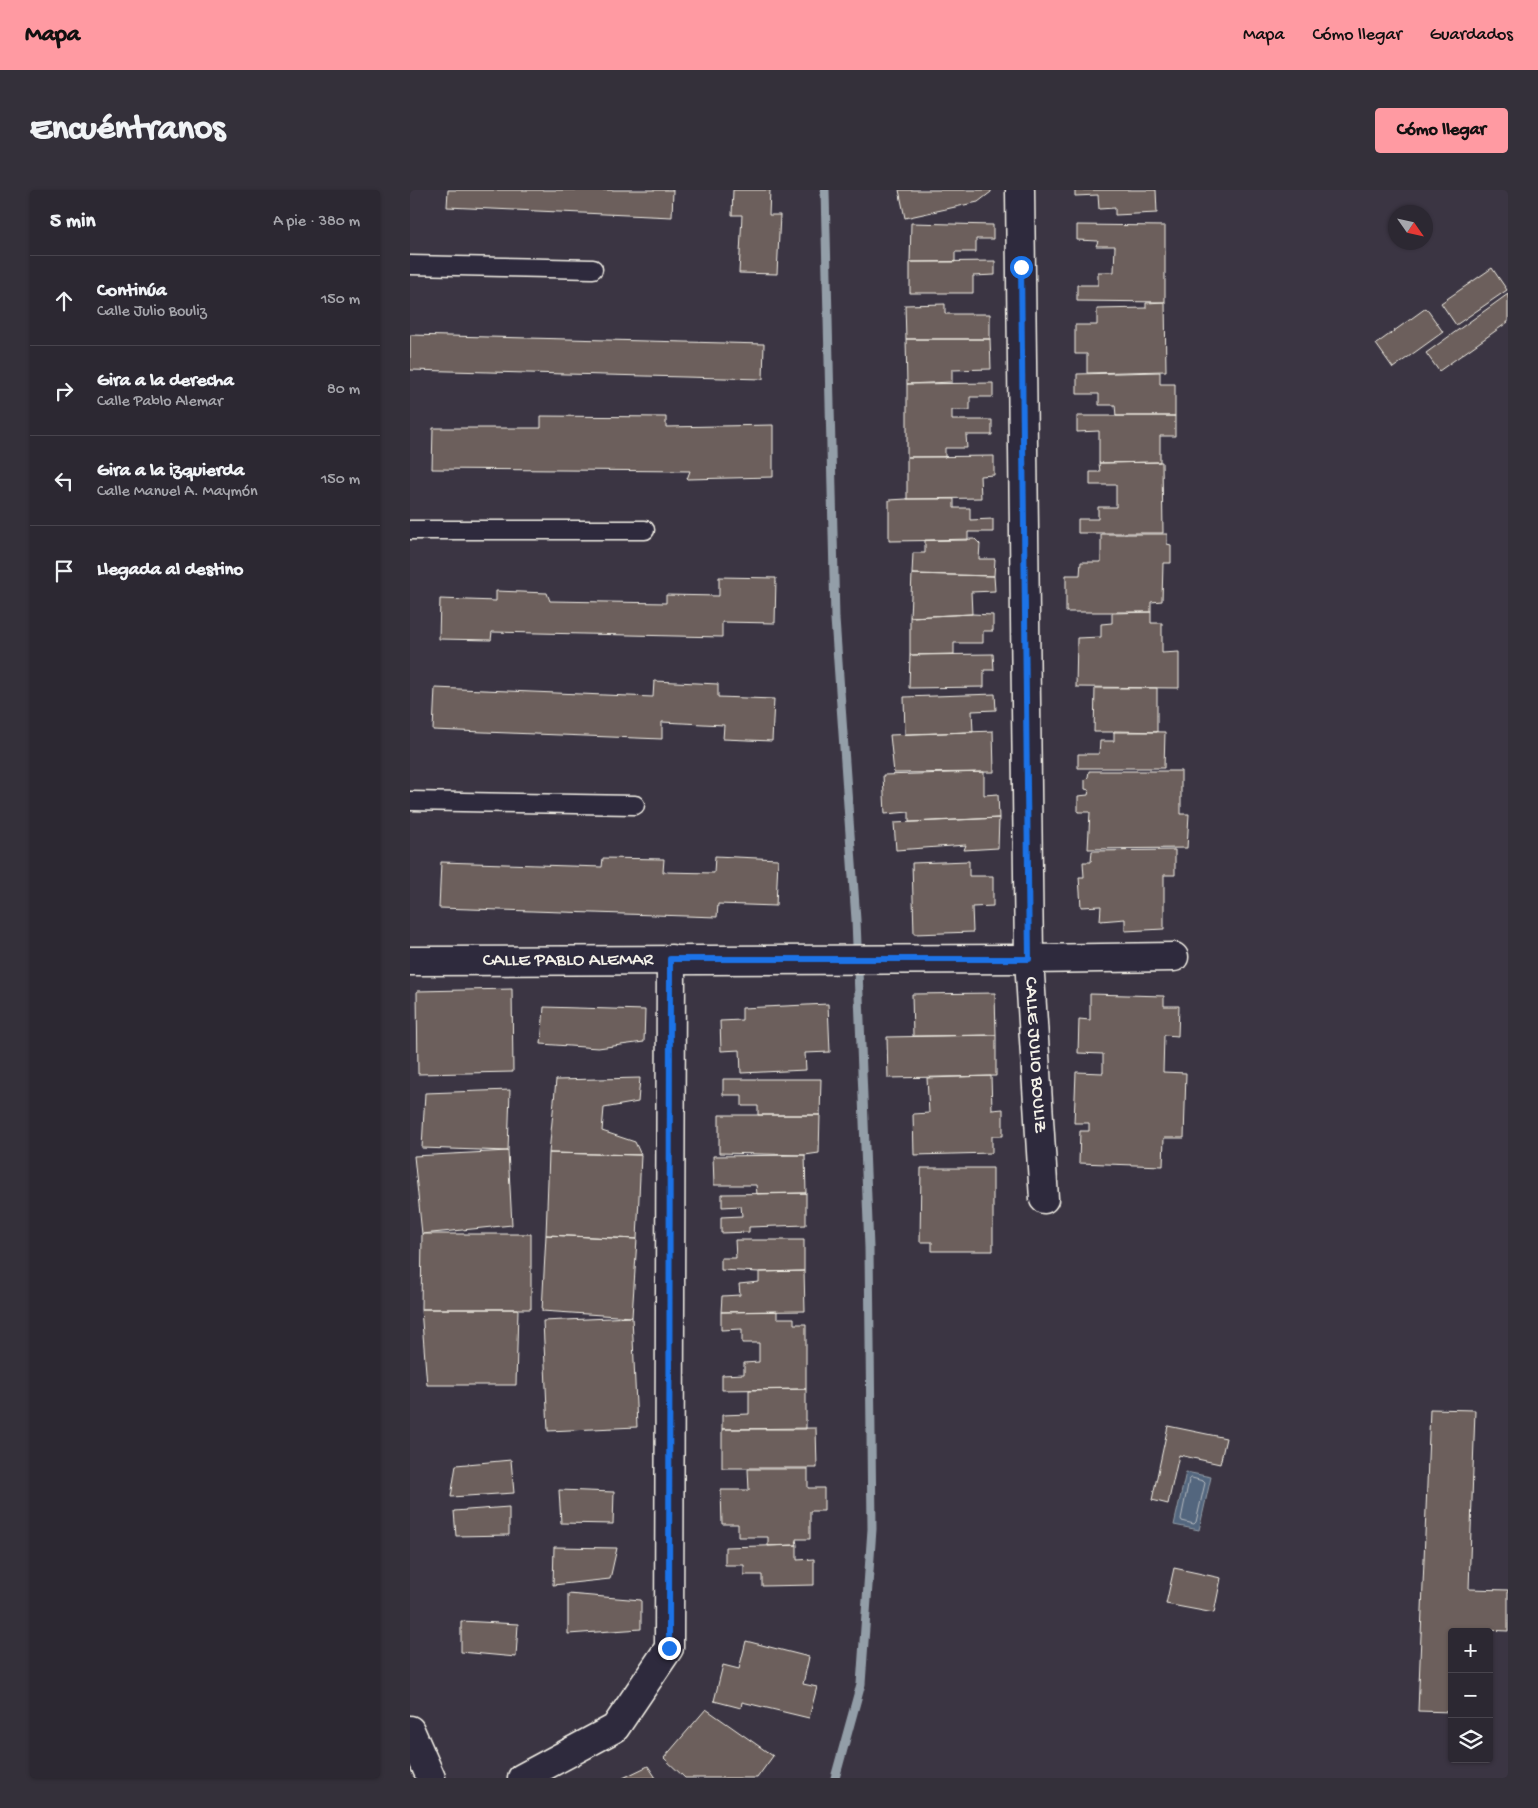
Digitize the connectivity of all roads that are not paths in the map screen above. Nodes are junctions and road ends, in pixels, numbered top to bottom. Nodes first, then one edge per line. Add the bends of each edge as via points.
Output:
1 (1020, 190) edge
2 (410, 265) edge
3 (593, 269) dead end
4 (410, 530) edge
5 (645, 530) dead end
6 (410, 801) edge
7 (635, 805) dead end
8 (1174, 957) dead end
9 (670, 959) junction
10 (1029, 959) junction
11 (410, 960) edge
12 (1044, 1199) dead end
13 (410, 1730) edge
14 (431, 1778) edge
15 (522, 1778) edge

1 - 10 street, CALLE JULIO BOULIZ
2 - 3 lane
4 - 5 lane
6 - 7 lane
8 - 10 street, CALLE PABLO ALEMAR
9 - 10 street, CALLE PABLO ALEMAR
9 - 11 street, CALLE PABLO ALEMAR
9 - 15 street via 669,1648 615,1728
10 - 12 street, CALLE JULIO BOULIZ
13 - 14 street

